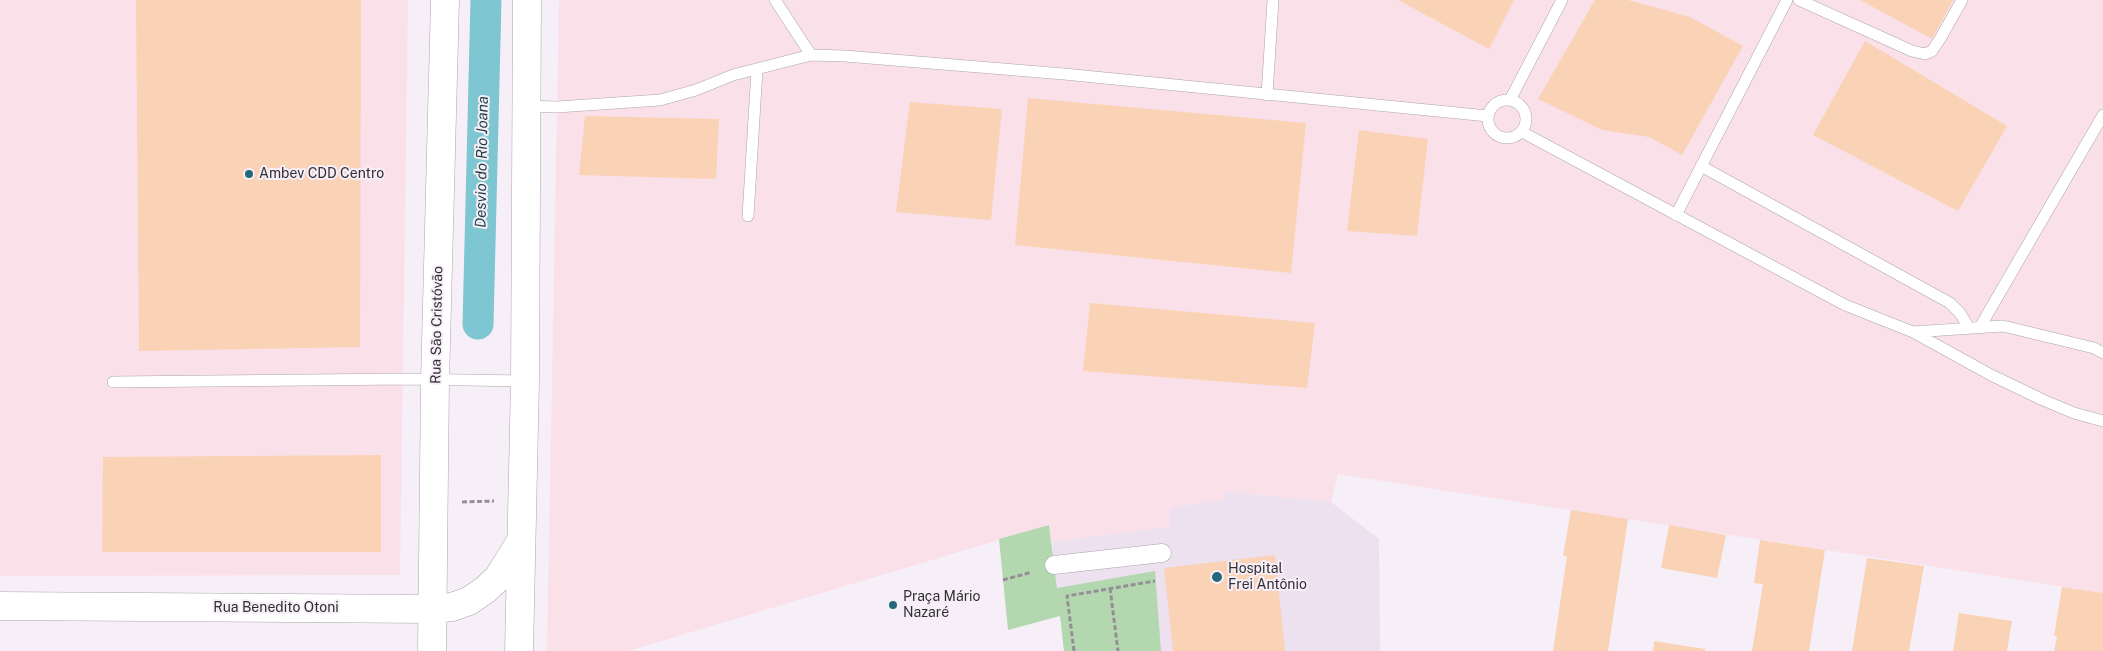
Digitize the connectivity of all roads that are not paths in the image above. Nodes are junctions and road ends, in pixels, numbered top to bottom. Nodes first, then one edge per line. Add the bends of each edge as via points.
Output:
1 (445, 0) edge
2 (527, 0) edge
3 (775, 0) edge
4 (1273, 0) edge
5 (1562, 0) edge
6 (1787, 0) edge
7 (1799, 0) edge
8 (1962, 0) edge
9 (811, 55) junction
10 (757, 70) junction
11 (1267, 95) junction
12 (1510, 100) junction
13 (525, 106) junction
14 (2103, 115) edge
15 (1488, 116) junction
16 (1522, 132) junction
17 (1701, 166) junction
18 (1676, 214) junction
19 (748, 216) dead end
20 (1975, 327) junction
21 (1913, 332) junction
22 (2103, 353) edge
23 (435, 381) junction
24 (113, 382) dead end
25 (524, 382) junction
26 (2103, 421) edge
27 (521, 540) junction
28 (1162, 553) dead end
29 (1054, 565) dead end
30 (0, 606) edge
31 (432, 610) junction
32 (432, 651) edge
33 (519, 651) edge

1 - 23 street, Rua São Cristóvão
2 - 13 street
3 - 9 lane
4 - 11 lane
5 - 12 lane
6 - 17 lane
7 - 8 lane via 1925,54 1932,51
9 - 10 lane
9 - 11 lane
10 - 13 lane via 660,100
10 - 19 lane
11 - 15 lane
12 - 15 lane via 1496,104
12 - 16 lane via 1525,113 1526,123
13 - 25 street
14 - 20 lane
15 - 16 lane via 1488,126 1494,134 1513,138
16 - 18 lane
17 - 18 lane
17 - 20 lane via 1950,303
18 - 21 lane via 1845,305
20 - 21 lane
20 - 22 lane via 2003,326
21 - 26 lane via 2043,400
23 - 24 lane
23 - 25 lane
23 - 31 street, Rua São Cristóvão
25 - 27 street
27 - 31 street, Rua Benedito Otoni via 498,578 485,590 469,601
27 - 33 street
28 - 29 street
30 - 31 street, Rua Benedito Otoni
31 - 32 street, Rua São Cristóvão

